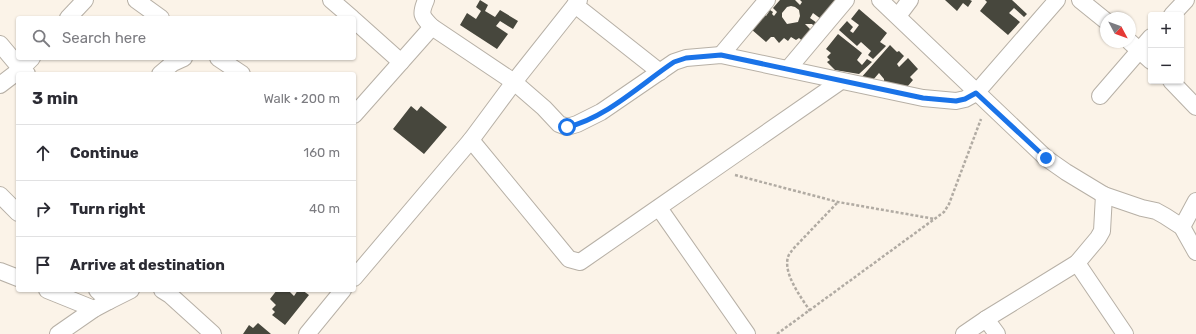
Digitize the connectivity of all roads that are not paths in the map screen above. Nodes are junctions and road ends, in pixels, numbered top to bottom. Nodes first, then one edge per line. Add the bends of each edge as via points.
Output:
1 (85, 0) edge
2 (136, 0) edge
3 (331, 0) edge
4 (426, 0) edge
5 (767, 0) edge
6 (846, 0) edge
7 (880, 0) edge
8 (910, 0) edge
9 (1057, 0) edge
10 (1080, 0) edge
11 (1186, 0) edge
12 (577, 2) edge
13 (1175, 12) edge
14 (70, 16) edge
15 (158, 16) edge
16 (350, 16) edge
17 (898, 16) junction
18 (1100, 17) edge
19 (356, 22) edge
20 (432, 27) junction
21 (1148, 39) edge
22 (0, 44) edge
23 (1136, 45) edge
24 (1136, 47) edge
25 (1134, 48) edge
26 (721, 55) junction
27 (16, 58) edge
28 (1148, 58) edge
29 (19, 60) edge
30 (180, 60) edge
31 (221, 60) edge
32 (401, 62) junction
33 (27, 67) edge
34 (788, 69) junction
35 (162, 72) edge
36 (239, 72) edge
37 (660, 72) junction
38 (16, 74) edge
39 (841, 81) junction
40 (514, 82) junction
41 (1174, 84) edge
42 (0, 85) edge
43 (1100, 96) dead end
44 (982, 98) junction
45 (1196, 107) edge
46 (356, 113) edge
47 (471, 140) junction
48 (1104, 195) junction
49 (1194, 207) edge
50 (659, 208) junction
51 (1182, 227) junction
52 (1196, 252) edge
53 (1077, 264) junction
54 (0, 271) edge
55 (356, 276) edge
56 (16, 277) edge
57 (53, 292) edge
58 (122, 292) edge
59 (165, 292) edge
60 (336, 292) edge
61 (103, 296) edge
62 (94, 309) junction
63 (986, 319) junction
64 (58, 334) edge
65 (213, 334) edge
66 (307, 334) edge
67 (747, 334) edge
68 (964, 334) edge
69 (998, 334) edge
70 (1125, 334) edge

1 - 14 street
2 - 15 street
3 - 16 street
4 - 20 street via 422,10 423,18
5 - 26 street
6 - 34 street
7 - 17 street
8 - 17 street
9 - 44 street
10 - 18 street
11 - 13 street
12 - 37 street
12 - 40 street
17 - 44 street
19 - 32 street
20 - 32 street
20 - 40 street
21 - 23 street
22 - 27 street
24 - 28 street
25 - 43 street
26 - 34 street
26 - 37 street via 686,58 674,62
29 - 33 street
30 - 35 street
31 - 36 street
32 - 46 street
34 - 39 street
37 - 40 street via 601,112 567,127 559,124
38 - 42 street
39 - 44 street via 923,98 956,101
39 - 50 street
40 - 47 street
41 - 45 street
44 - 48 street via 1046,158
47 - 50 street via 569,259 580,262
47 - 55 street
48 - 51 street via 1156,211
48 - 53 street via 1102,231
49 - 51 street
50 - 67 street
51 - 52 street
53 - 63 street
53 - 70 street
54 - 56 street
57 - 62 street
58 - 61 street
59 - 65 street
60 - 66 street
61 - 62 street
62 - 64 street
63 - 68 street
63 - 69 street

